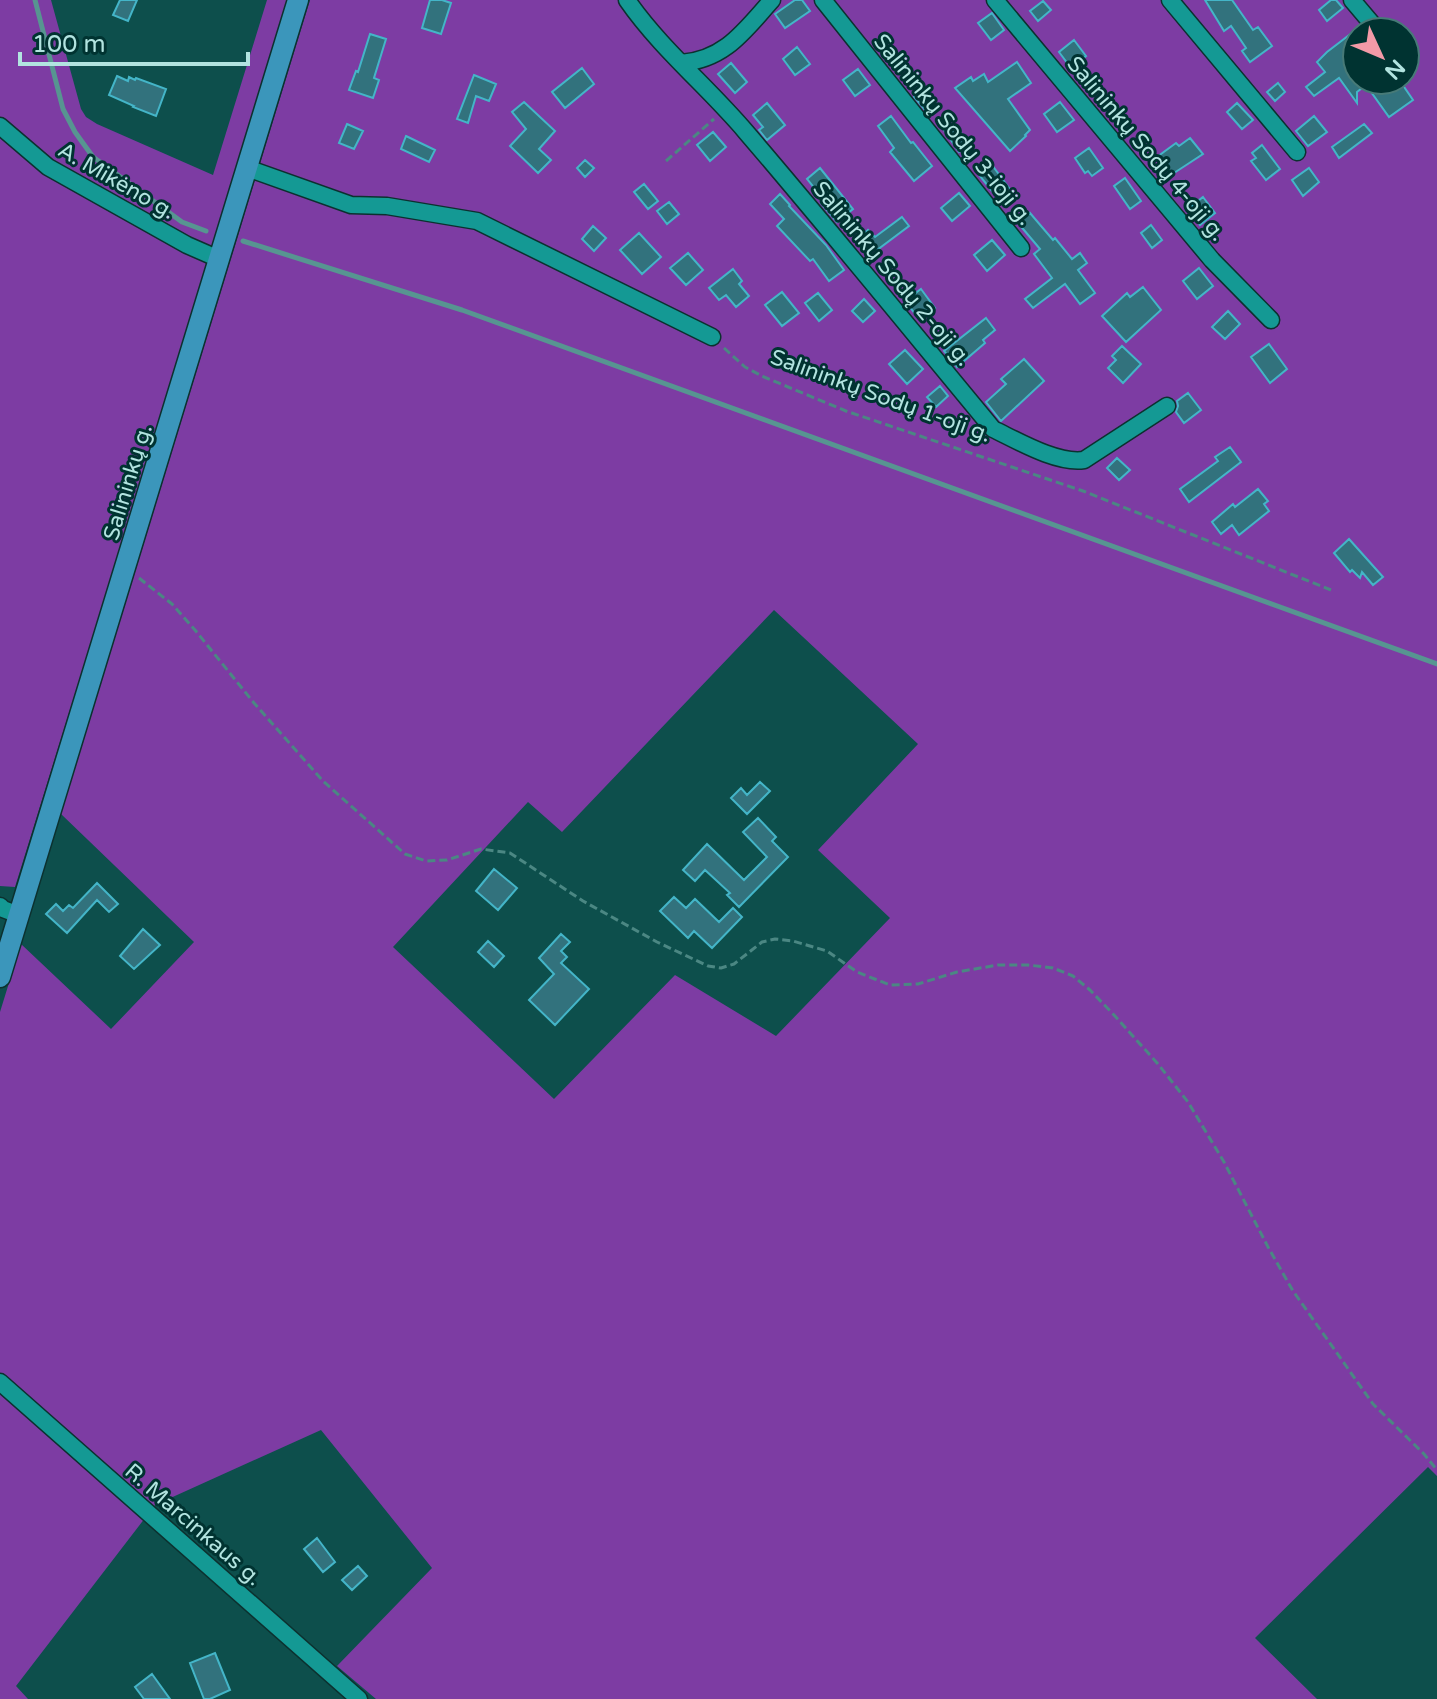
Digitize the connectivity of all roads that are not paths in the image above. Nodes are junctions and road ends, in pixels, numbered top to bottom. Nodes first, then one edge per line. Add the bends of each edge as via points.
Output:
1 (298, 0) edge
2 (627, 0) edge
3 (772, 0) edge
4 (823, 0) edge
5 (995, 0) edge
6 (1170, 0) edge
7 (1352, 0) edge
8 (1366, 16) edge
9 (681, 63) junction
10 (0, 126) edge
11 (1297, 152) dead end
12 (247, 168) junction
13 (1021, 248) dead end
14 (219, 259) junction
15 (1271, 320) dead end
16 (712, 337) road end
17 (1167, 406) dead end
18 (10, 910) edge
19 (0, 977) edge
20 (0, 1382) edge
21 (359, 1699) edge

1 - 12 main road, Salininkų g.
2 - 9 street, Salininkų Sodų 2-oji g.
3 - 9 street via 718,53
4 - 13 street, Salininkų Sodų 3-ioji g.
5 - 15 street, Salininkų Sodų 4-oji g. via 1212,260
6 - 11 street
7 - 8 street
9 - 17 street, Salininkų Sodų 2-oji g. via 787,179 993,429 1073,462
10 - 14 street, A. Mikėno g. via 48,167
12 - 14 main road, Salininkų g.
12 - 16 street via 351,205 477,221
14 - 18 main road, Salininkų g. via 126,570
18 - 19 main road, Salininkų g.
20 - 21 street, R. Marcinkaus g.

